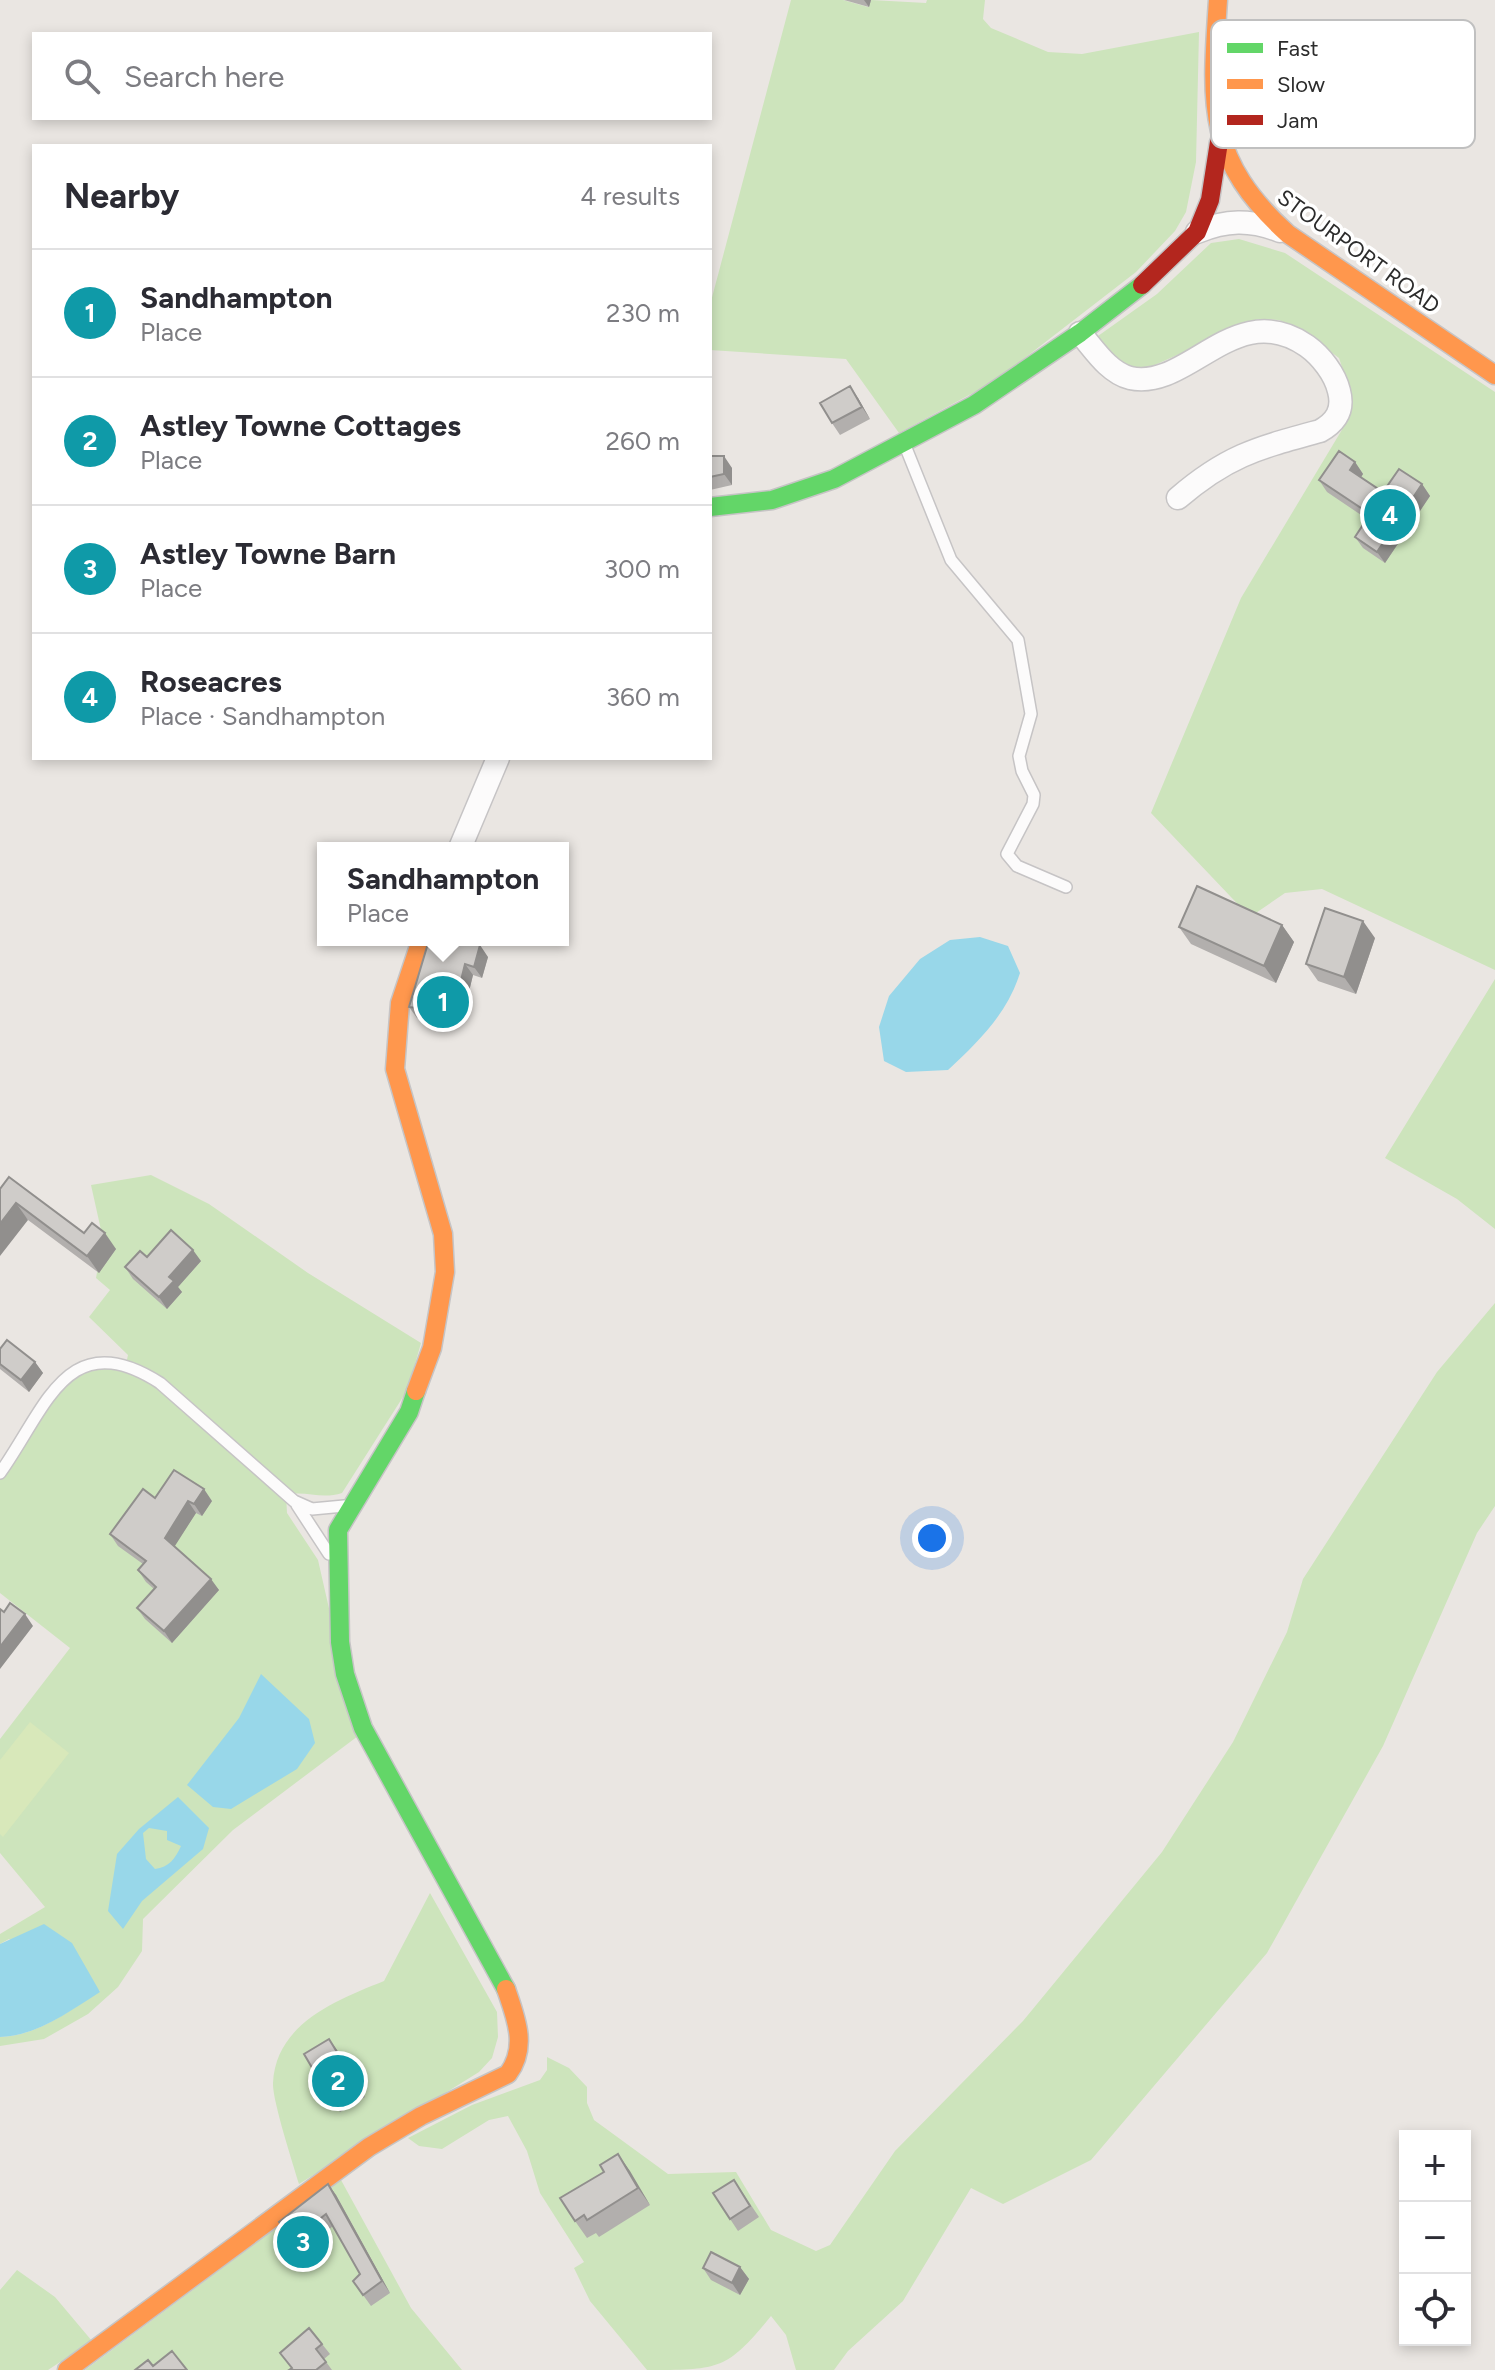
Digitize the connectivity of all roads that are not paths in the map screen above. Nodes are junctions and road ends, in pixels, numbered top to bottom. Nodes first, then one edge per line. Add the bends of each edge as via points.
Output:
1 (1218, 0) edge
2 (1217, 20) edge
3 (1218, 148) edge
4 (1222, 148) edge
5 (1197, 232) junction
6 (1288, 234) junction
7 (1080, 333) junction
8 (1495, 375) edge
9 (904, 442) junction
10 (1178, 498) dead end
11 (712, 507) edge
12 (497, 760) edge
13 (463, 842) edge
14 (1066, 887) dead end
15 (419, 946) edge
16 (0, 1473) edge
17 (294, 1501) junction
18 (352, 1503) junction
19 (337, 1572) junction
20 (67, 2370) edge

1 - 2 street, STOURPORT ROAD
3 - 5 street via 1210,200
4 - 6 street, STOURPORT ROAD via 1251,199
5 - 6 street via 1244,221
5 - 7 street via 1140,287
6 - 8 street, STOURPORT ROAD
7 - 9 street via 1008,384
7 - 10 street via 1115,372 1134,379 1164,373 1264,329 1299,341 1331,373 1340,411 1331,425 1240,455
9 - 11 street via 801,493
9 - 14 lane via 951,560 1018,640 1031,714 1019,756 1034,795 1007,854 1017,866
12 - 13 street
15 - 18 street via 397,1013 395,1069 443,1234 445,1272 432,1348 409,1412
16 - 17 lane via 62,1381 90,1364 113,1361 160,1383
17 - 18 lane via 326,1510
17 - 19 lane
18 - 19 street via 338,1530
19 - 20 street via 340,1642 354,1704 505,1984 520,2031 517,2062 493,2084 421,2116 369,2147

